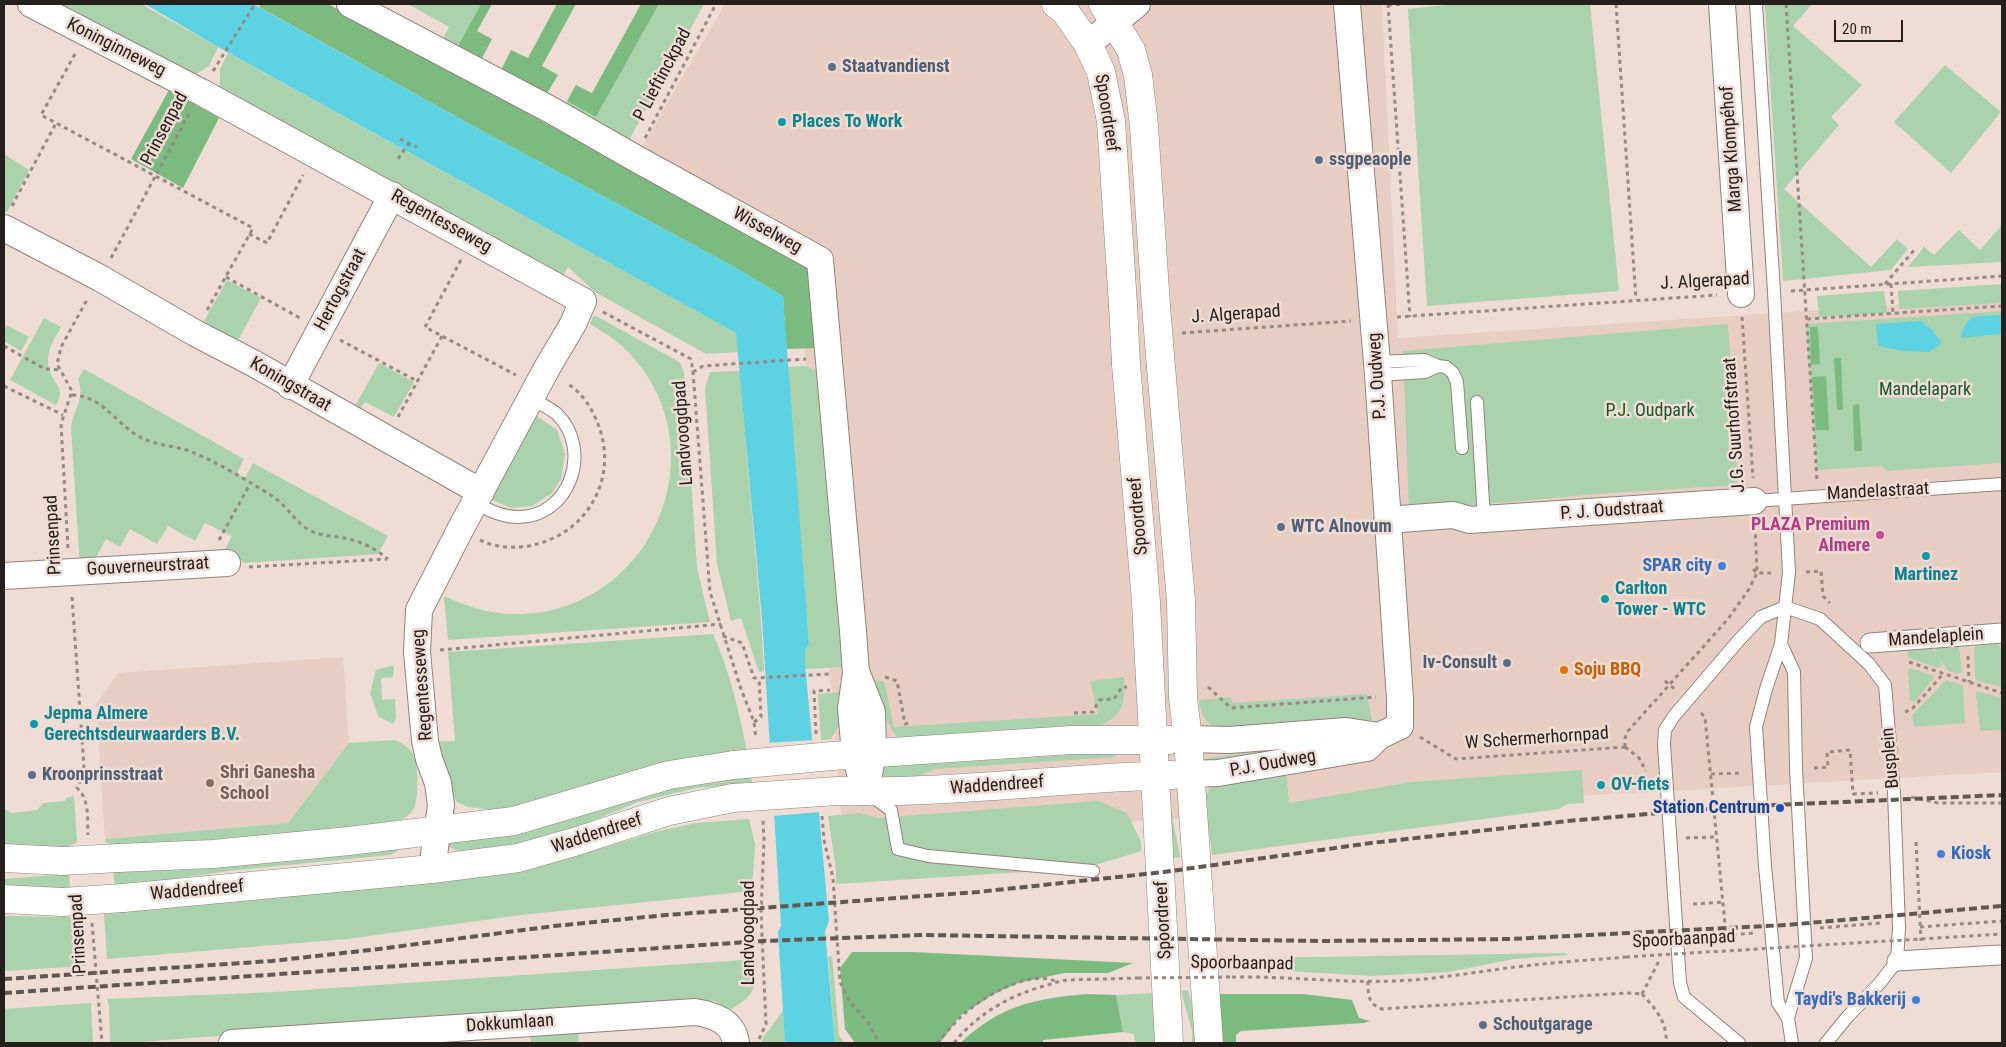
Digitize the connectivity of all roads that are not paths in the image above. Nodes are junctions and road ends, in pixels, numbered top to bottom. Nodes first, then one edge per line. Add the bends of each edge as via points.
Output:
1 (31, 4) edge
2 (350, 4) edge
3 (1056, 4) edge
4 (1137, 4) edge
5 (1347, 4) edge
6 (1722, 4) edge
7 (1756, 4) edge
8 (1109, 13) edge
9 (1088, 44) junction
10 (201, 92) joint
11 (392, 195) junction
12 (6, 220) edge
13 (1741, 294) road end
14 (1378, 368) junction
15 (290, 386) junction
16 (534, 392) junction
17 (1477, 402) dead end
18 (1462, 448) dead end
19 (2002, 484) edge
20 (478, 497) junction
21 (1785, 498) junction
22 (1754, 501) joint
23 (1477, 520) junction
24 (1388, 528) junction
25 (219, 563) road end
26 (4, 576) edge
27 (1785, 608) junction
28 (2002, 633) edge
29 (1870, 643) dead end
30 (1781, 644) junction
31 (1390, 731) junction
32 (1188, 739) junction
33 (1152, 741) junction
34 (844, 751) junction
35 (1190, 774) junction
36 (1154, 775) junction
37 (865, 792) junction
38 (431, 830) junction
39 (4, 858) edge
40 (432, 869) junction
41 (1093, 871) dead end
42 (4, 899) edge
43 (1999, 955) dead end
44 (1897, 961) junction
45 (1788, 1018) junction
46 (502, 1034) edge
47 (731, 1034) edge
48 (277, 1042) edge
49 (232, 1043) edge
50 (1169, 1043) edge
51 (1209, 1043) edge
52 (1739, 1043) edge
53 (1792, 1043) edge
54 (1826, 1043) edge

1 - 10 street, Koninginneweg
2 - 34 street, Wisselweg via 551,110 820,260 856,673 872,712
3 - 9 main road, Spoordreef
4 - 8 street
5 - 14 street, P.J. Oudweg
6 - 13 street, Marga Klompéhof
7 - 21 lane
8 - 9 street
8 - 32 main road, Spoordreef, bridge via 1131,50 1138,76 1144,126 1181,601
9 - 33 main road, Spoordreef, bridge via 1101,72 1111,121 1126,364 1143,554
10 - 11 street, Regentesseweg
11 - 15 street, Hertogstraat
11 - 16 street, Regentesseweg via 584,301
12 - 15 street, Koningstraat via 100,278
14 - 18 lane via 1425,372 1438,366 1453,373 1457,382
14 - 24 street, P.J. Oudweg
15 - 20 street, Koningstraat via 386,439
16 - 20 street, Regentesseweg
16 - 20 lane via 569,429 575,448 575,468 568,486 556,502 539,513 520,517 500,515
17 - 23 lane
19 - 21 lane, Mandelastraat
20 - 38 street, Regentesseweg via 419,610 417,652 428,759 438,784 441,805
21 - 22 lane, Mandelastraat
21 - 27 lane via 1789,572
22 - 23 street, P. J. Oudstraat
23 - 24 street, P. J. Oudstraat via 1457,528
24 - 31 street, P.J. Oudweg via 1400,695
25 - 26 street, Gouverneurstraat
27 - 30 lane
27 - 44 lane, Busplein via 1820,619 1869,664 1885,686 1894,792 1899,928
27 - 52 lane via 1761,618 1739,640 1686,700 1665,730 1680,983 1684,997
28 - 29 street, Mandelaplein
30 - 45 lane via 1794,672 1806,958
30 - 45 lane via 1756,728 1778,1003
31 - 32 street, P.J. Oudweg via 1229,740
31 - 35 street, P.J. Oudweg via 1367,748 1218,774
32 - 33 main road, Waddendreef
32 - 35 main road, Spoordreef
33 - 34 main road, Waddendreef via 1071,740
33 - 36 main road, Spoordreef
34 - 37 street, Wisselweg
34 - 38 main road, Waddendreef, bridge via 669,776 514,821
35 - 36 main road, Waddendreef
35 - 51 main road, Spoordreef
36 - 37 main road, Waddendreef via 916,792
36 - 50 main road, Spoordreef
37 - 40 main road, Waddendreef, bridge via 733,798 669,811 518,858
37 - 41 lane via 891,810 898,849 928,856
38 - 39 main road, Waddendreef, bridge via 349,842 213,854 63,861
38 - 40 street, Regentesseweg
40 - 42 main road, Waddendreef, bridge via 123,898 62,902
43 - 44 street
44 - 54 lane
45 - 53 lane
46 - 47 street, Dokkumlaan via 695,1012 713,1014
46 - 48 street, Dokkumlaan
48 - 49 street, Dokkumlaan

